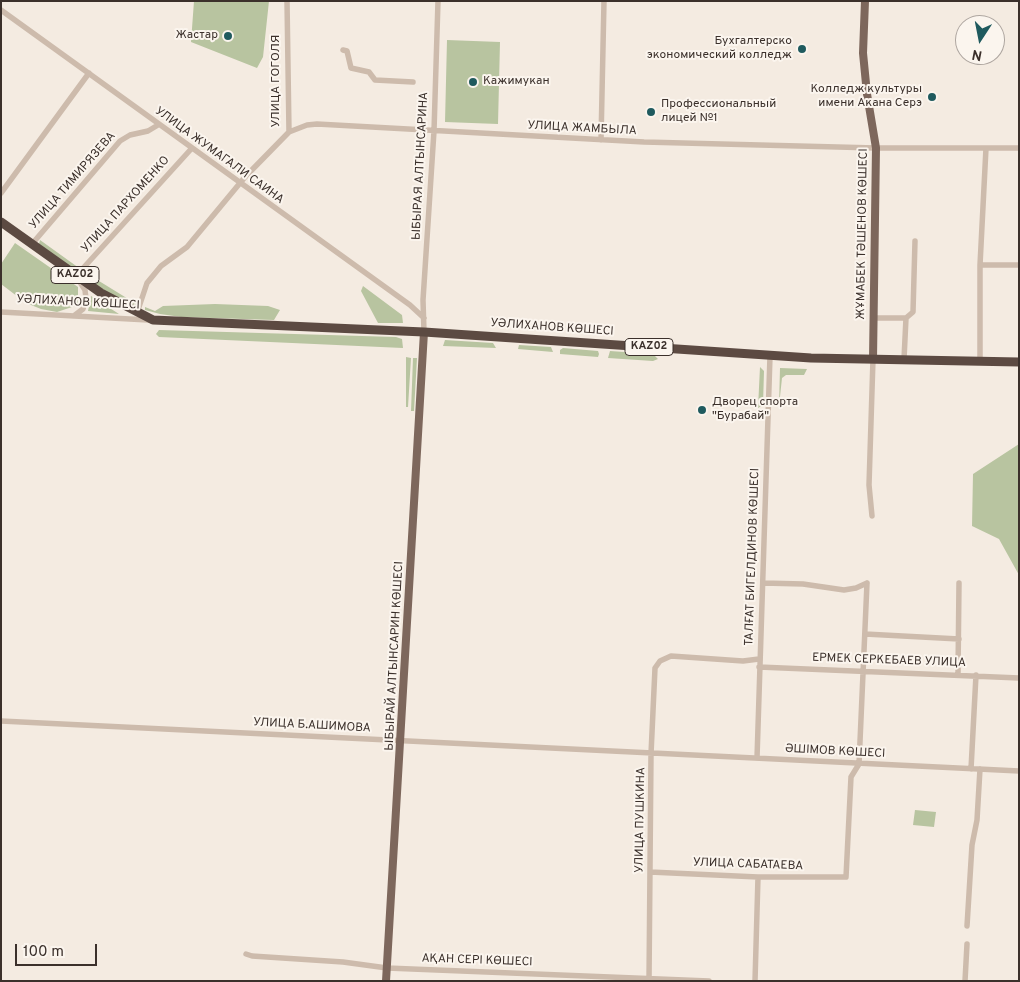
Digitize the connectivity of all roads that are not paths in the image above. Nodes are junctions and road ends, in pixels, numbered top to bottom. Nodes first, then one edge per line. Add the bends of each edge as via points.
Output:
1 (287, 1) edge
2 (438, 1) edge
3 (604, 1) edge
4 (865, 1) edge
5 (1, 10) edge
6 (342, 50) dead end
7 (89, 73) junction
8 (413, 82) dead end
9 (158, 124) junction
10 (434, 131) junction
11 (289, 132) junction
12 (601, 140) junction
13 (192, 148) junction
14 (876, 148) junction
15 (986, 148) junction
16 (1019, 148) edge
17 (241, 184) junction
18 (1, 193) edge
19 (1, 222) edge
20 (915, 241) dead end
21 (32, 244) junction
22 (980, 265) junction
23 (1019, 265) edge
24 (76, 276) junction
25 (1, 312) edge
26 (137, 313) junction
27 (75, 315) junction
28 (424, 318) junction
29 (874, 318) junction
30 (906, 318) junction
31 (153, 320) junction
32 (424, 332) junction
33 (770, 356) junction
34 (904, 358) junction
35 (980, 361) junction
36 (1019, 363) edge
37 (873, 364) junction
38 (872, 516) dead end
39 (763, 583) junction
40 (959, 583) dead end
41 (865, 634) junction
42 (959, 639) junction
43 (759, 659) junction
44 (759, 667) junction
45 (863, 670) junction
46 (958, 674) junction
47 (976, 675) junction
48 (1019, 678) edge
49 (1, 721) edge
50 (401, 741) junction
51 (651, 754) junction
52 (757, 758) junction
53 (860, 764) junction
54 (971, 769) junction
55 (980, 769) junction
56 (1019, 771) edge
57 (650, 872) junction
58 (758, 876) junction
59 (967, 926) dead end
60 (967, 944) dead end
61 (246, 954) dead end
62 (387, 968) junction
63 (649, 979) edge
64 (386, 981) edge
65 (709, 981) edge
66 (755, 981) edge
67 (965, 981) edge

1 - 11 street, УЛИЦА ГОГОЛЯ
2 - 10 street, ЫБЫРАЯ АЛТЫНСАРИНА
3 - 12 street
4 - 14 main road, ЖҰМАБЕК ТӘШЕНОВ КӨШЕСІ via 863,53
5 - 7 street, УЛИЦА ЖУМАГАЛИ САИНА
6 - 8 street via 347,51 351,68 369,72 375,80
7 - 9 street, УЛИЦА ЖУМАГАЛИ САИНА
7 - 18 street
9 - 13 street, УЛИЦА ЖУМАГАЛИ САИНА
9 - 21 street, УЛИЦА ТИМИРЯЗЕВА via 120,141
10 - 11 street, УЛИЦА ЖАМБЫЛА via 316,124
10 - 12 street, УЛИЦА ЖАМБЫЛА
10 - 28 street, ЫБЫРАЯ АЛТЫНСАРИНА
11 - 17 street, УЛИЦА ГОГОЛЯ
12 - 14 street, УЛИЦА ЖАМБЫЛА
13 - 17 street, УЛИЦА ЖУМАГАЛИ САИНА
13 - 24 street, УЛИЦА ПАРХОМЕНКО
14 - 15 street, УЛИЦА ЖАМБЫЛА
14 - 29 main road, ЖҰМАБЕК ТӘШЕНОВ КӨШЕСІ
15 - 16 street, УЛИЦА ЖАМБЫЛА
15 - 22 street
17 - 26 street, УЛИЦА ГОГОЛЯ via 187,247 162,266 147,283
17 - 28 street, УЛИЦА ЖУМАГАЛИ САИНА
19 - 21 highway, УӘЛИХАНОВ КӨШЕСІ / KАZ02
20 - 30 street via 913,312
21 - 24 highway, УӘЛИХАНОВ КӨШЕСІ / KАZ02
22 - 23 street
22 - 35 street
24 - 26 highway, УӘЛИХАНОВ КӨШЕСІ / KАZ02
24 - 27 street via 85,290 86,299 83,309
25 - 27 street, УӘЛИХАНОВ КӨШЕСІ
26 - 31 highway, УӘЛИХАНОВ КӨШЕСІ / KАZ02
27 - 31 street, УӘЛИХАНОВ КӨШЕСІ
28 - 32 street, ЫБЫРАЯ АЛТЫНСАРИНА
29 - 30 street
29 - 37 main road, ЖҰМАБЕК ТӘШЕНОВ КӨШЕСІ
30 - 34 street
31 - 32 highway, УӘЛИХАНОВ КӨШЕСІ / KАZ02
32 - 33 highway, УӘЛИХАНОВ КӨШЕСІ / KАZ02
32 - 50 main road, ЫБЫРАЙ АЛТЫНСАРИН КӨШЕСІ
33 - 37 highway, УӘЛИХАНОВ КӨШЕСІ / KАZ02
33 - 39 street, ТАЛҒАТ БИГЕЛДИНОВ КӨШЕСІ
34 - 35 highway, УӘЛИХАНОВ КӨШЕСІ / KАZ02
34 - 37 highway, УӘЛИХАНОВ КӨШЕСІ / KАZ02
35 - 36 highway, KАZ02
36 - 37 highway, KАZ02
37 - 38 street via 869,485
39 - 41 street via 844,590 867,583
39 - 43 street, ТАЛҒАТ БИГЕЛДИНОВ КӨШЕСІ
40 - 42 street
41 - 42 street
41 - 45 street
42 - 46 street
43 - 44 street, ТАЛҒАТ БИГЕЛДИНОВ КӨШЕСІ
43 - 51 street, УЛИЦА ПУШКИНА via 743,661 675,656 660,661 653,681
44 - 45 street, ЕРМЕК СЕРКЕБАЕВ УЛИЦА
44 - 52 street, ТАЛҒАТ БИГЕЛДИНОВ КӨШЕСІ
45 - 46 street, ЕРМЕК СЕРКЕБАЕВ УЛИЦА
45 - 53 street
46 - 47 street, ЕРМЕК СЕРКЕБАЕВ УЛИЦА
47 - 48 street, ЕРМЕК СЕРКЕБАЕВ УЛИЦА
47 - 54 street
49 - 50 street, УЛИЦА Б.АШИМОВА
50 - 51 street, УЛИЦА Б.АШИМОВА
50 - 62 main road, ЫБЫРАЙ АЛТЫНСАРИН КӨШЕСІ
51 - 52 street, ӘШІМОВ КӨШЕСІ
51 - 57 street, УЛИЦА ПУШКИНА
52 - 53 street, ӘШІМОВ КӨШЕСІ
53 - 54 street, ӘШІМОВ КӨШЕСІ
53 - 58 street, УЛИЦА САБАТАЕВА via 851,777 846,877
54 - 55 street, ӘШІМОВ КӨШЕСІ
55 - 56 street, ӘШІМОВ КӨШЕСІ
55 - 59 street
57 - 58 street, УЛИЦА САБАТАЕВА
57 - 63 street, УЛИЦА ПУШКИНА
58 - 66 street
60 - 67 street
61 - 62 street, АҚАН СЕРІ КӨШЕСІ
62 - 63 street, АҚАН СЕРІ КӨШЕСІ
62 - 64 main road, ЫБЫРАЙ АЛТЫНСАРИН КӨШЕСІ
63 - 65 street, АҚАН СЕРІ КӨШЕСІ

